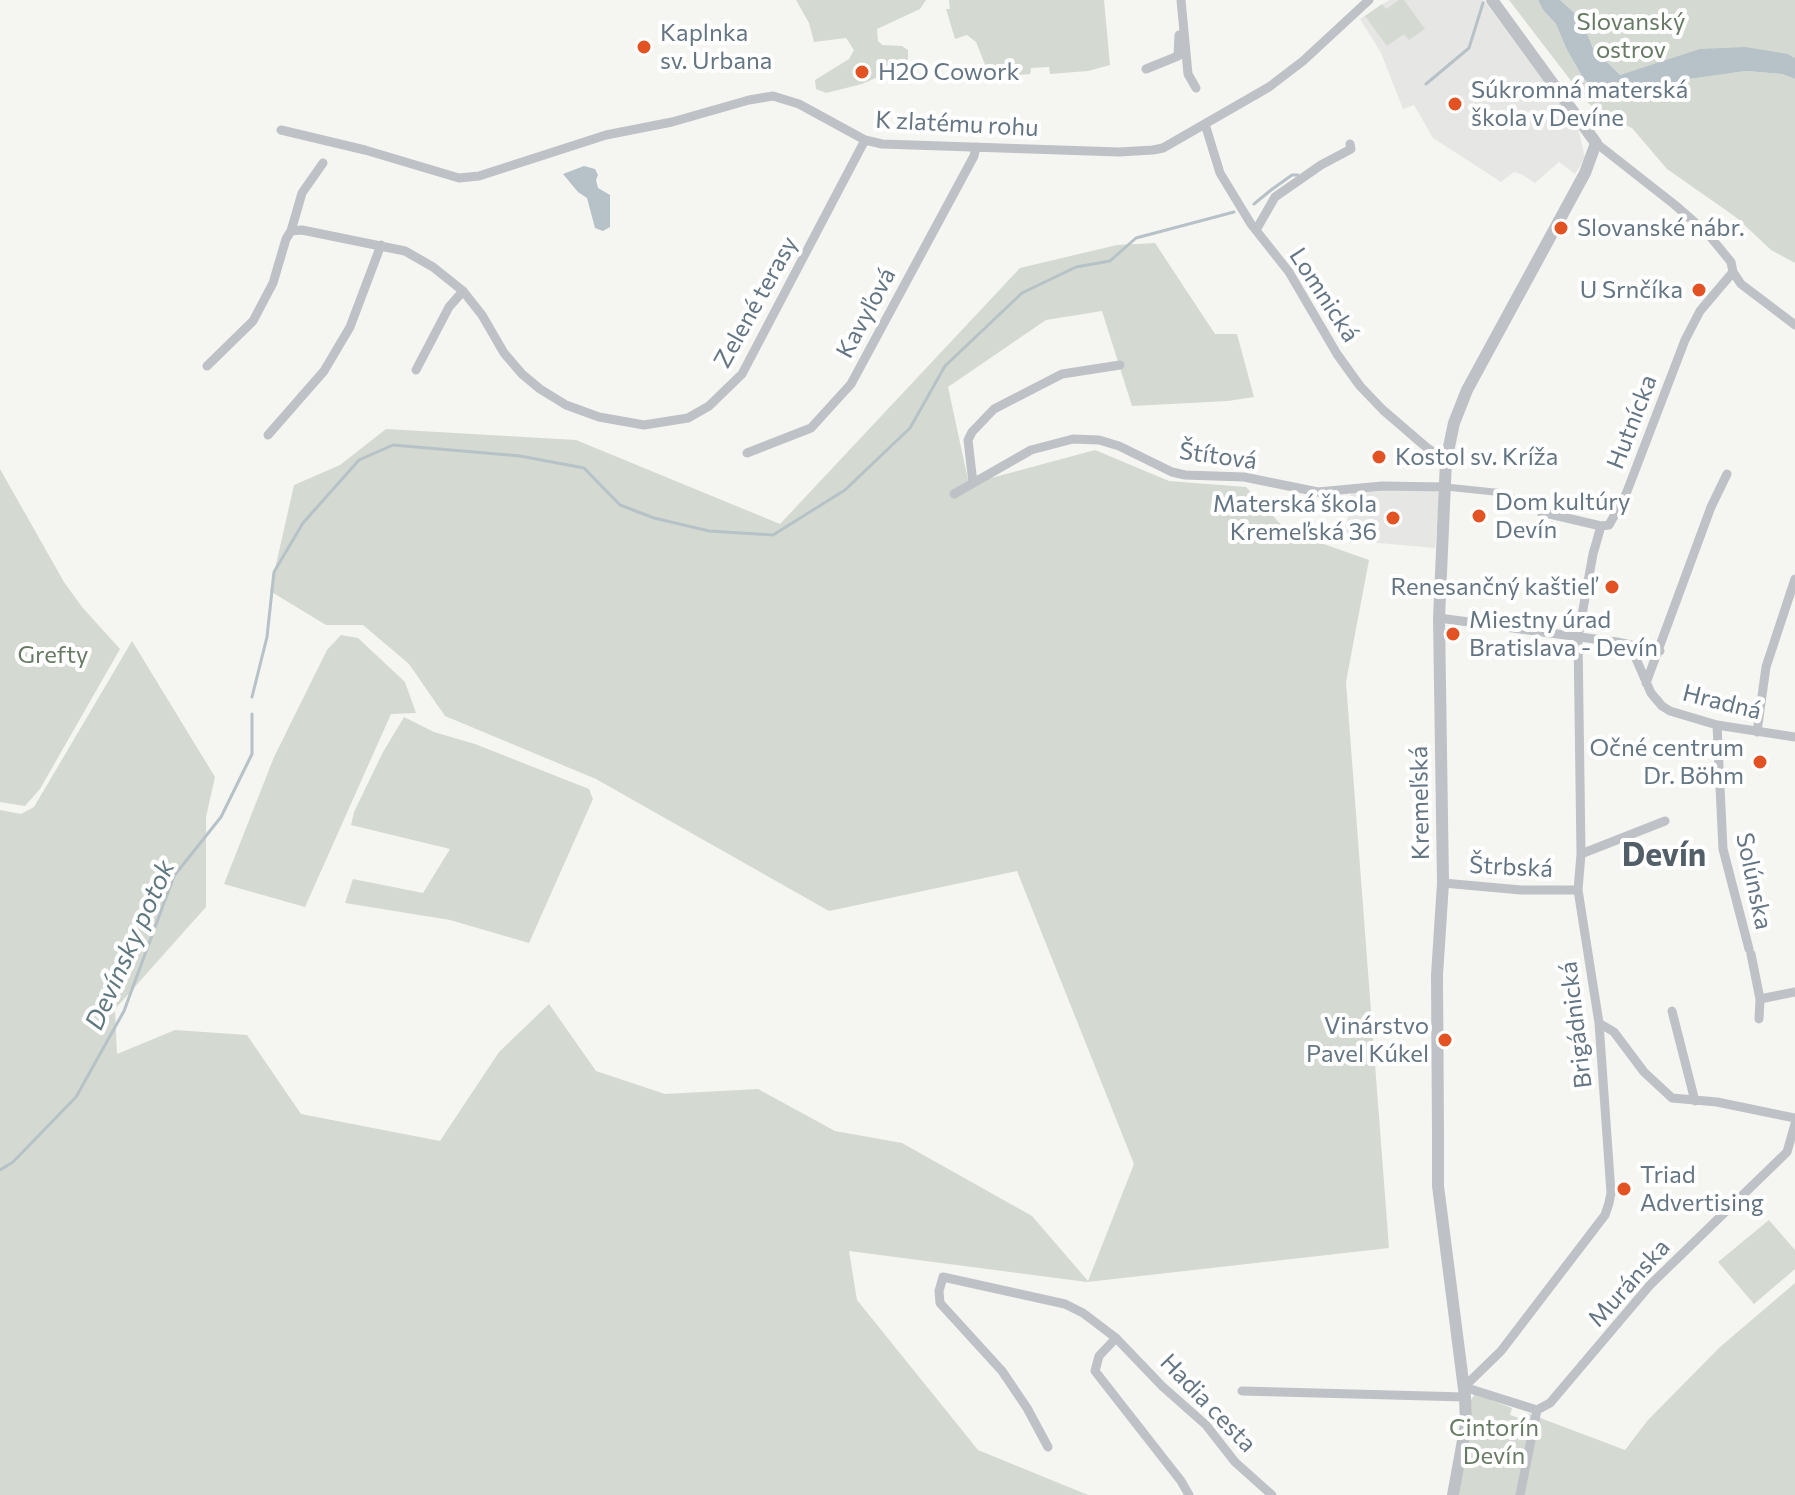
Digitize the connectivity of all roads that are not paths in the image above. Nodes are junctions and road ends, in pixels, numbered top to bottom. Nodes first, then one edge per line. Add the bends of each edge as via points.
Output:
1 (1181, 0) edge
2 (1369, 0) edge
3 (1492, 0) edge
4 (1183, 15) junction
5 (1146, 69) dead end
6 (1196, 88) dead end
7 (1205, 124) junction
8 (281, 130) dead end
9 (865, 140) junction
10 (1596, 143) junction
11 (1350, 144) dead end
12 (976, 147) junction
13 (323, 163) dead end
14 (1256, 230) junction
15 (291, 231) junction
16 (381, 245) junction
17 (1733, 272) junction
18 (463, 291) junction
19 (1795, 325) edge
20 (1120, 365) dead end
21 (207, 366) dead end
22 (416, 370) dead end
23 (268, 435) dead end
24 (747, 453) dead end
25 (1446, 461) junction
26 (1727, 474) dead end
27 (973, 483) junction
28 (1446, 487) junction
29 (954, 494) dead end
30 (1541, 512) joint
31 (1601, 526) junction
32 (1795, 579) edge
33 (1439, 618) junction
34 (1578, 637) junction
35 (1630, 645) junction
36 (1660, 651) junction
37 (1646, 683) junction
38 (1717, 725) junction
39 (1757, 732) junction
40 (1795, 737) edge
41 (1665, 821) dead end
42 (1581, 854) junction
43 (1443, 883) junction
44 (1578, 890) junction
45 (1795, 992) edge
46 (1760, 999) junction
47 (1672, 1011) dead end
48 (1759, 1019) dead end
49 (1599, 1023) junction
50 (1695, 1101) junction
51 (1795, 1121) edge
52 (1791, 1151) edge
53 (1116, 1338) junction
54 (1462, 1363) junction
55 (1486, 1366) junction
56 (1242, 1391) dead end
57 (1464, 1392) junction
58 (1537, 1410) junction
59 (1048, 1447) dead end
60 (1181, 1481) junction
61 (1180, 1495) edge
62 (1189, 1495) edge
63 (1272, 1495) edge
64 (1453, 1495) edge
65 (1520, 1495) edge

1 - 4 street
2 - 7 street, K zlatému rohu via 1269,87
3 - 10 street
4 - 5 street via 1178,19 1178,56
4 - 6 street via 1188,74
7 - 12 street, K zlatému rohu via 1153,150
7 - 14 street, Lomnická via 1220,173
8 - 9 street, K zlatému rohu via 459,178 765,97 799,104
9 - 12 street, K zlatému rohu
9 - 18 street, Zelené terasy via 742,374 688,418 644,425 566,405 522,374
10 - 17 street via 1708,234
10 - 25 street, Kremeľská via 1585,173 1467,390
11 - 14 street via 1351,149 1275,197
12 - 24 street, Kavyľová via 851,384 811,428
13 - 15 street via 302,193
14 - 25 street, Lomnická via 1289,272 1360,386
15 - 16 street, Zelené terasy
15 - 21 street via 253,321
16 - 18 street, Zelené terasy via 415,256
16 - 23 street via 350,327 324,371
17 - 19 street
17 - 31 street, Hutnícka via 1700,311 1626,494 1609,525
18 - 22 street
20 - 27 street via 1062,374 994,409 968,440
25 - 28 street, Kremeľská
26 - 36 street
27 - 28 street, Štítová via 1031,450 1073,439 1119,446 1185,475 1244,477 1318,492
27 - 29 street, Štítová
28 - 30 street via 1504,493
28 - 33 street, Kremeľská
30 - 31 street
31 - 34 street, Hutnícka
32 - 39 street via 1766,667
33 - 34 street
33 - 43 street, Kremeľská
34 - 35 street
34 - 42 street, Brigádnická
35 - 36 street
35 - 37 street, Hradná
36 - 37 street
37 - 38 street, Hradná via 1662,706
38 - 39 street, Hradná
38 - 46 street, Solúnska via 1723,849
39 - 40 street, Hradná
41 - 42 street
42 - 44 street, Brigádnická
43 - 44 street, Štrbská
43 - 54 street, Kremeľská via 1437,975 1438,1186
44 - 49 street, Brigádnická
45 - 46 street
46 - 48 street, Solúnska
47 - 50 street
49 - 50 street via 1614,1032 1662,1091
49 - 55 street, Brigádnická via 1609,1203 1605,1215
50 - 51 street
51 - 52 street, Muránska
52 - 58 street, Muránska via 1650,1285 1550,1403
53 - 59 street, Hadia cesta via 1065,1304 943,1277 940,1303 1002,1371
53 - 60 street via 1099,1356 1095,1371
53 - 63 street, Hadia cesta
54 - 55 street
54 - 57 street, Kremeľská
55 - 57 street, Brigádnická
56 - 57 street
57 - 58 street
57 - 64 street, Kremeľská via 1466,1424
58 - 65 street
60 - 61 street
60 - 62 street

